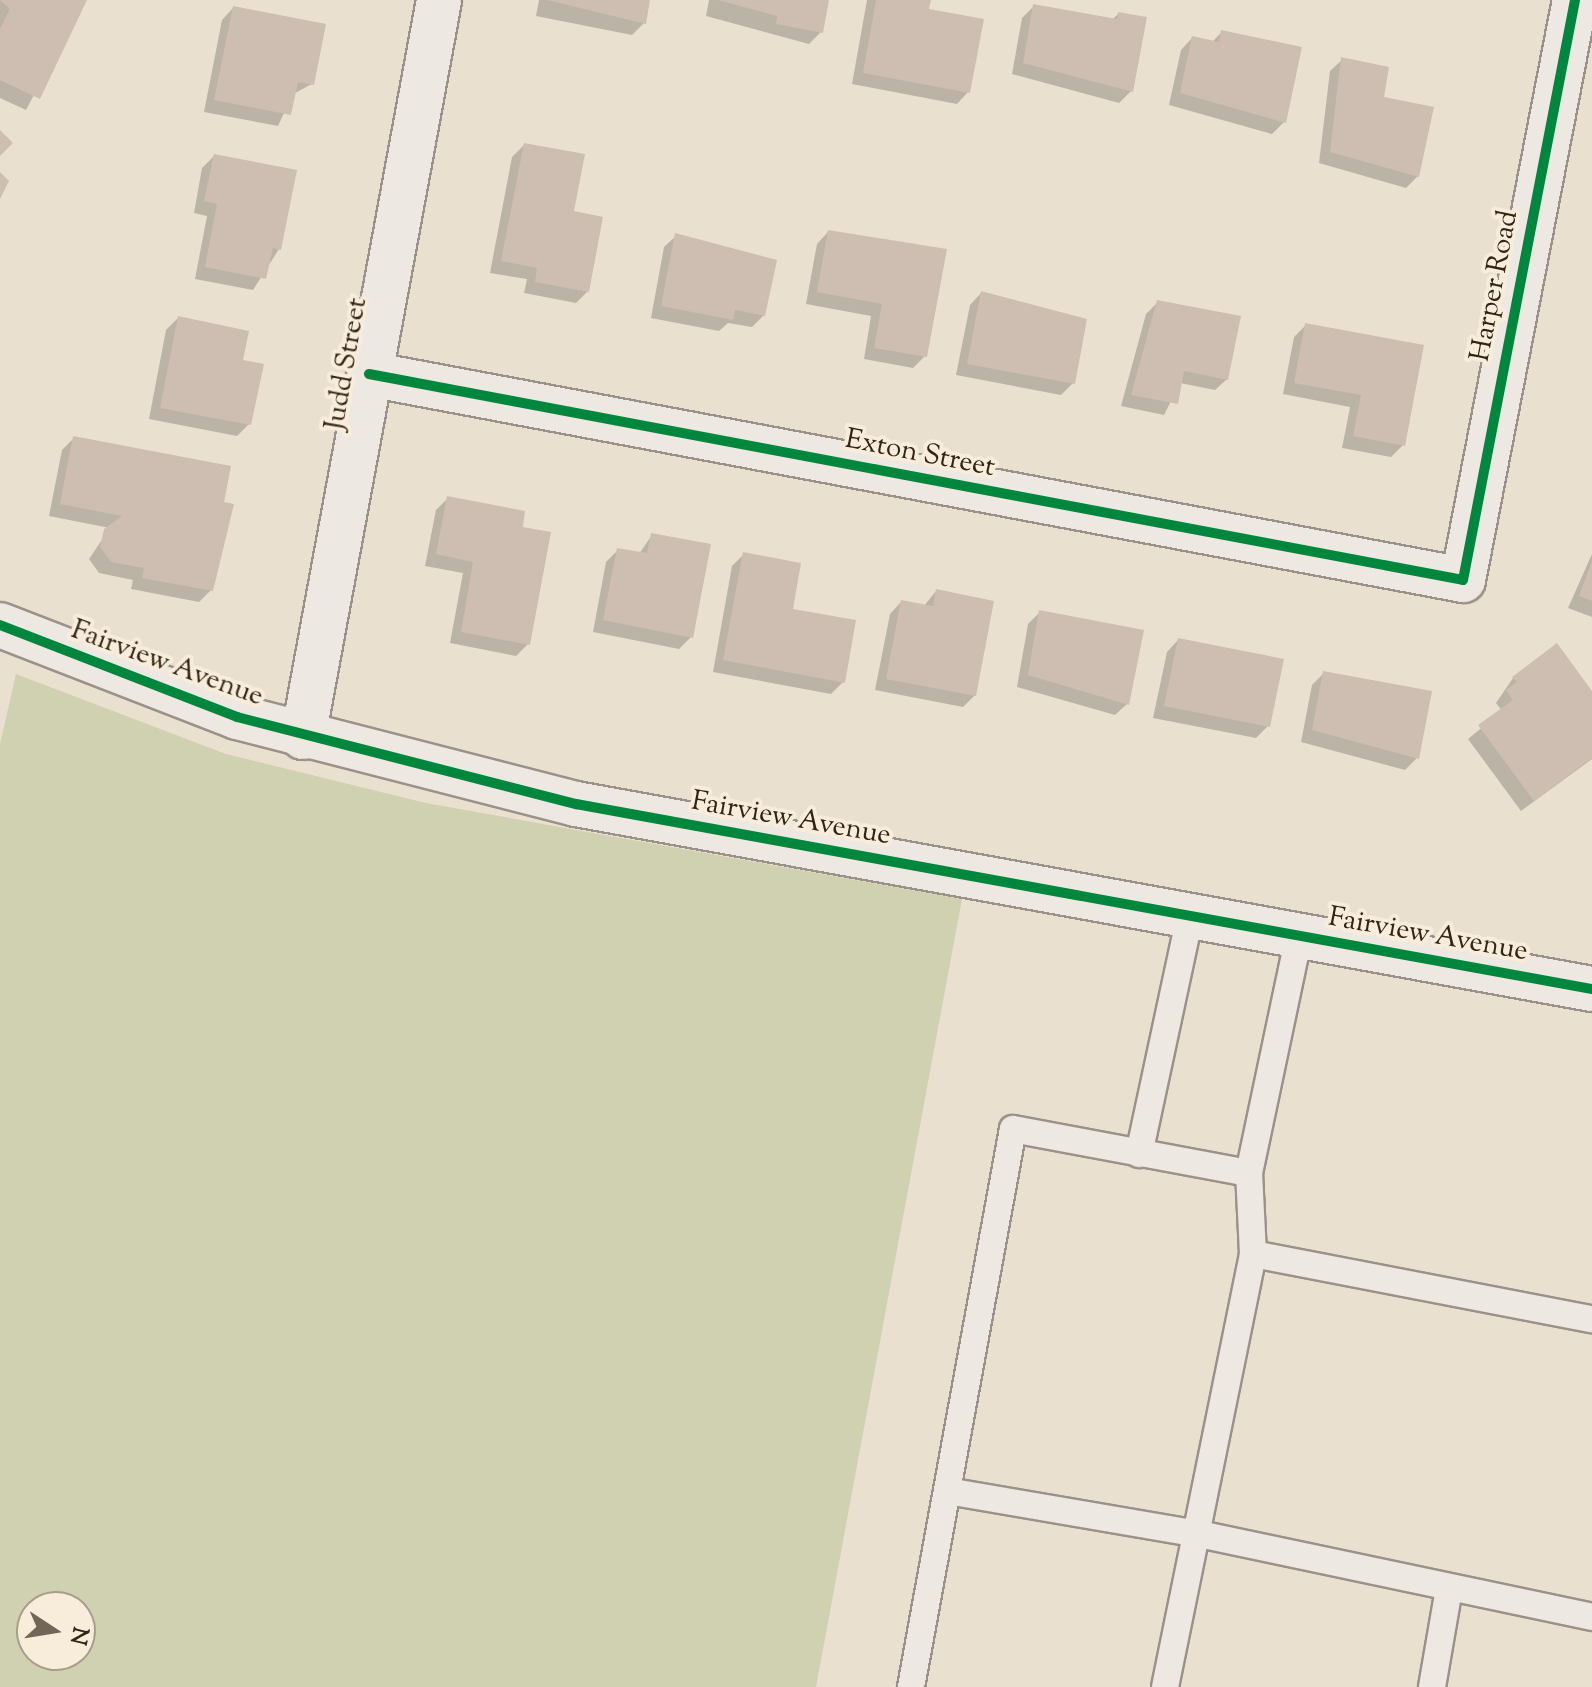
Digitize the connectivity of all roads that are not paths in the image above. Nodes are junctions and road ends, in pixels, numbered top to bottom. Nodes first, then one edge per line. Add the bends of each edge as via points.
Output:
1 (439, 0) edge
2 (1575, 0) edge
3 (369, 374) junction
4 (1463, 580) joint
5 (0, 625) edge
6 (303, 737) junction
7 (1190, 916) junction
8 (1299, 936) junction
9 (1592, 989) edge
10 (1139, 1154) junction
11 (1249, 1173) junction
12 (1253, 1254) junction
13 (1592, 1319) edge
14 (947, 1491) junction
15 (1194, 1533) junction
16 (1449, 1589) junction
17 (1592, 1617) edge
18 (911, 1687) edge
19 (1165, 1687) edge
20 (1432, 1687) edge

1 - 3 street, Judd Street
2 - 4 street, Harper Road
3 - 4 street, Exton Street
3 - 6 street, Judd Street
5 - 6 street, Fairview Avenue via 88,664
6 - 7 street, Fairview Avenue via 576,804
7 - 8 street, Fairview Avenue
7 - 10 lane
8 - 9 street, Fairview Avenue
8 - 11 lane
10 - 11 lane
10 - 14 lane via 1013,1129
11 - 12 lane
12 - 13 lane
12 - 15 lane
14 - 15 lane
14 - 18 lane
15 - 16 lane
15 - 19 lane
16 - 17 lane
16 - 20 lane

